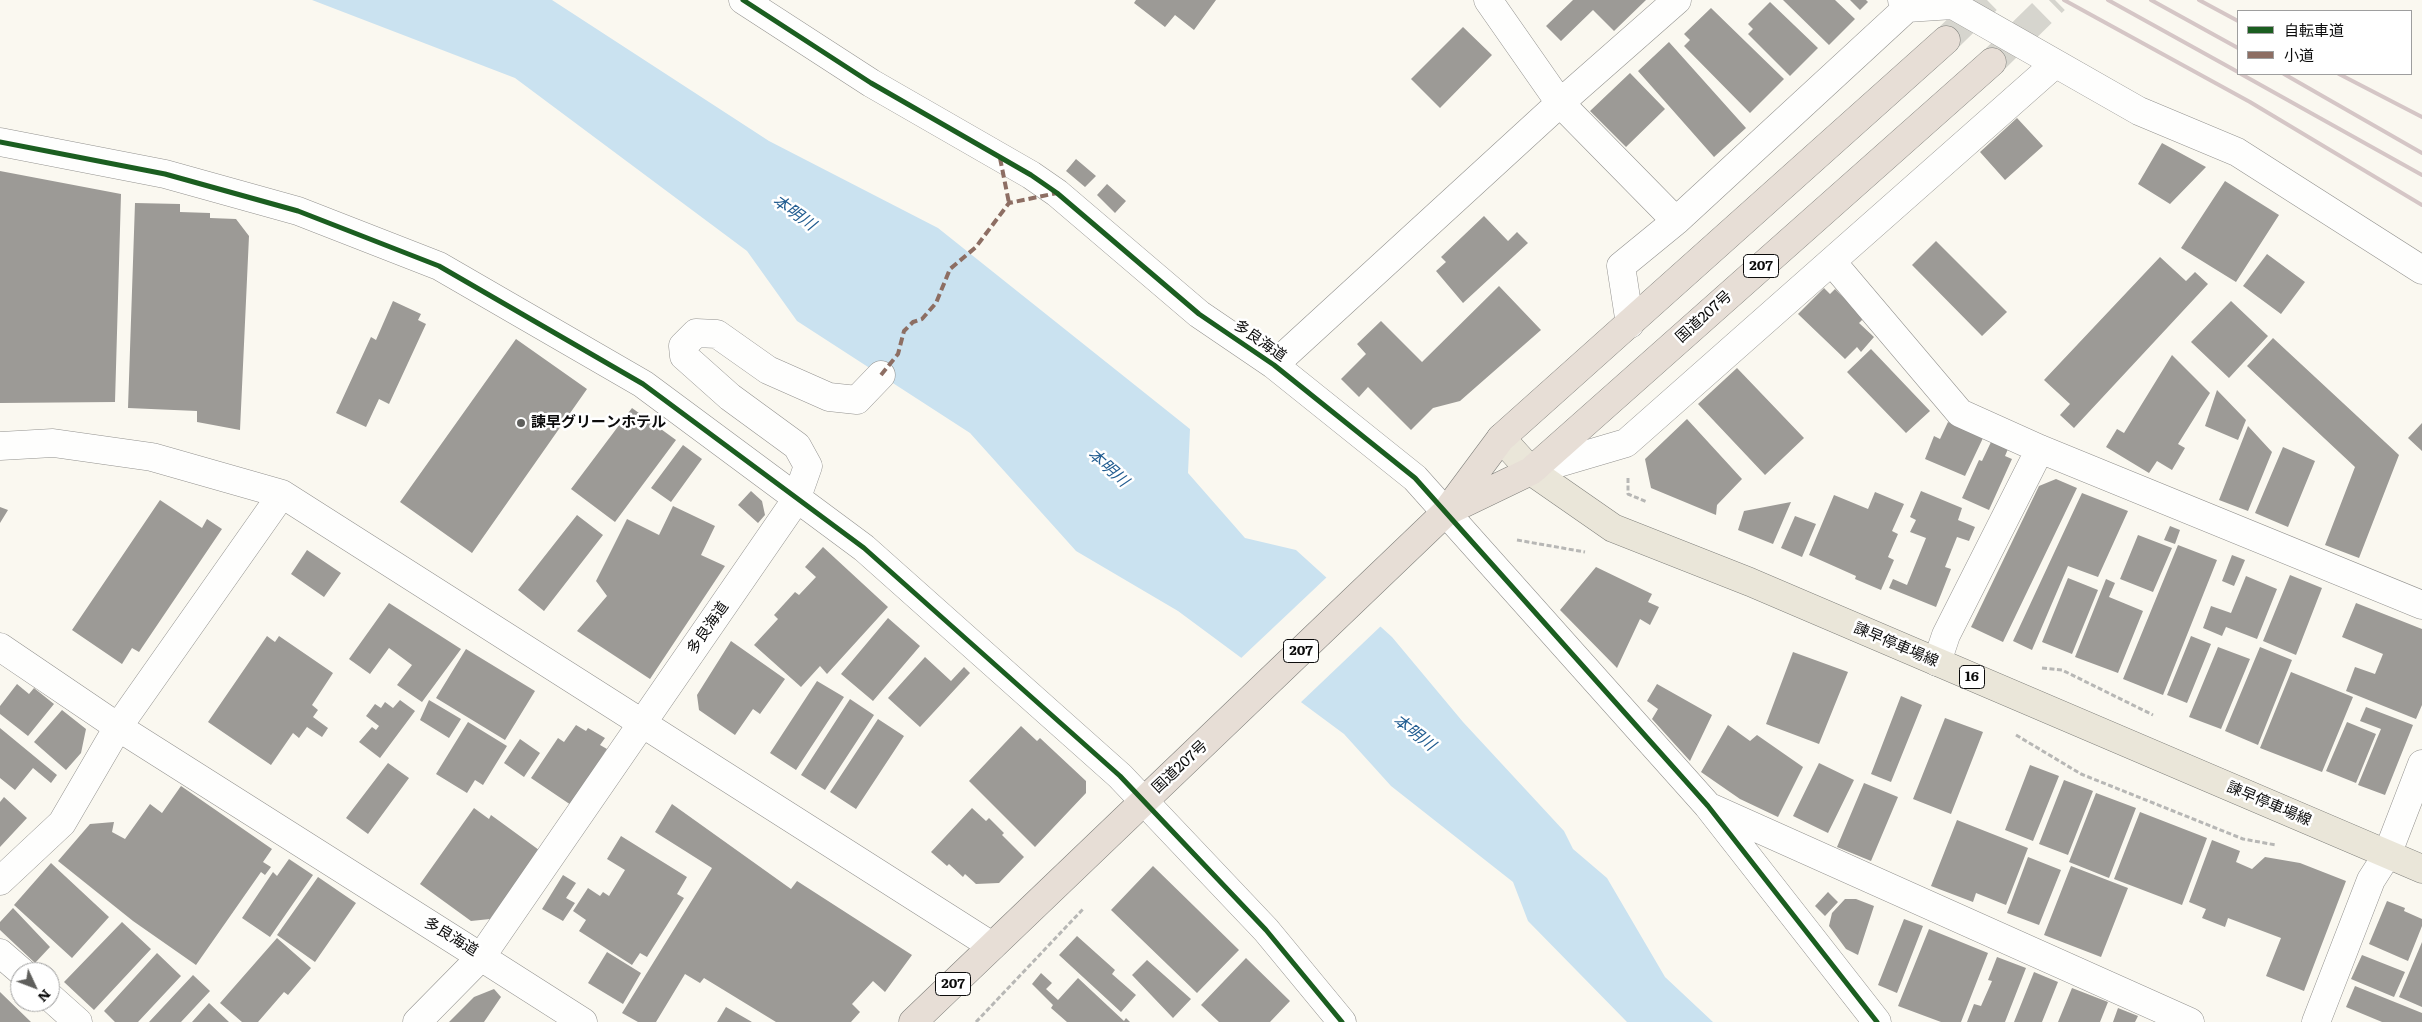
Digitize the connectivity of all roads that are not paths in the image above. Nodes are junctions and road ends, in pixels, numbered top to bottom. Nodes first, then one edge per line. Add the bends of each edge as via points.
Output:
1 (743, 0) edge
2 (1488, 0) edge
3 (1677, 0) edge
4 (1905, 4) edge
5 (1946, 40) tunnel mouth
6 (1992, 62) tunnel mouth
7 (2054, 64) junction
8 (1560, 103) junction
9 (0, 142) edge
10 (1676, 221) junction
11 (1832, 262) junction
12 (2422, 270) edge
13 (1630, 324) junction
14 (1274, 365) junction
15 (881, 376) dead end
16 (1501, 438) junction
17 (0, 446) edge
18 (2040, 449) junction
19 (1530, 471) junction
20 (282, 494) junction
21 (796, 500) junction
22 (1441, 516) junction
23 (2422, 605) edge
24 (0, 647) edge
25 (1937, 662) junction
26 (642, 725) junction
27 (118, 726) junction
28 (2422, 764) edge
29 (1144, 801) junction
30 (1708, 806) junction
31 (2387, 854) junction
32 (2422, 869) edge
33 (0, 882) edge
34 (992, 946) junction
35 (0, 952) edge
36 (481, 957) junction
37 (11, 962) edge
38 (60, 1006) edge
39 (78, 1022) edge
40 (417, 1022) edge
41 (583, 1022) edge
42 (913, 1022) edge
43 (1342, 1022) edge
44 (1878, 1022) edge
45 (2190, 1022) edge
46 (2316, 1022) edge

1 - 14 street, 多良海道 via 871,83 1058,193 1200,314
2 - 8 street
3 - 8 street
4 - 7 street via 1953,5
4 - 10 street
5 - 13 highway, 国道207号 / 207
6 - 19 highway, 国道207号 / 207
7 - 11 street
7 - 12 street via 2139,112 2237,152
8 - 10 street
8 - 14 street
9 - 21 street via 165,174 298,211 439,266 643,384
10 - 13 street via 1621,266
11 - 18 street via 1960,413
11 - 19 street via 1626,443
13 - 16 highway, 国道207号 / 207
14 - 22 street, 多良海道 via 1415,478
15 - 21 street, 多良海道 via 857,400 829,397 768,370 717,334 696,333 683,346 684,356 730,397 797,446 808,466
16 - 19 main road, 諫早停車場線 / 16
16 - 22 highway, 国道207号 / 207
17 - 20 street via 53,443 152,457
18 - 23 street
18 - 25 street via 1946,635
19 - 22 highway, 国道207号 / 207
19 - 25 main road, 諫早停車場線 / 16 via 1613,528
20 - 26 street
20 - 27 street
21 - 26 street, 多良海道
21 - 29 street via 864,548
22 - 29 highway, 国道207号 / 207
22 - 30 street, 多良海道 via 1470,537
24 - 27 street, 多良海道
25 - 31 main road, 諫早停車場線 / 16
26 - 34 street
26 - 36 street, 多良海道
27 - 33 street via 62,823
27 - 36 street, 多良海道
28 - 31 street
29 - 34 highway, 国道207号 / 207
29 - 43 street via 1266,930
30 - 44 street, 多良海道
30 - 45 street
31 - 32 main road, 諫早停車場線 / 16
31 - 46 street via 2371,880
34 - 42 highway, 国道207号 / 207
35 - 37 street
36 - 40 street
36 - 41 street
38 - 39 street

